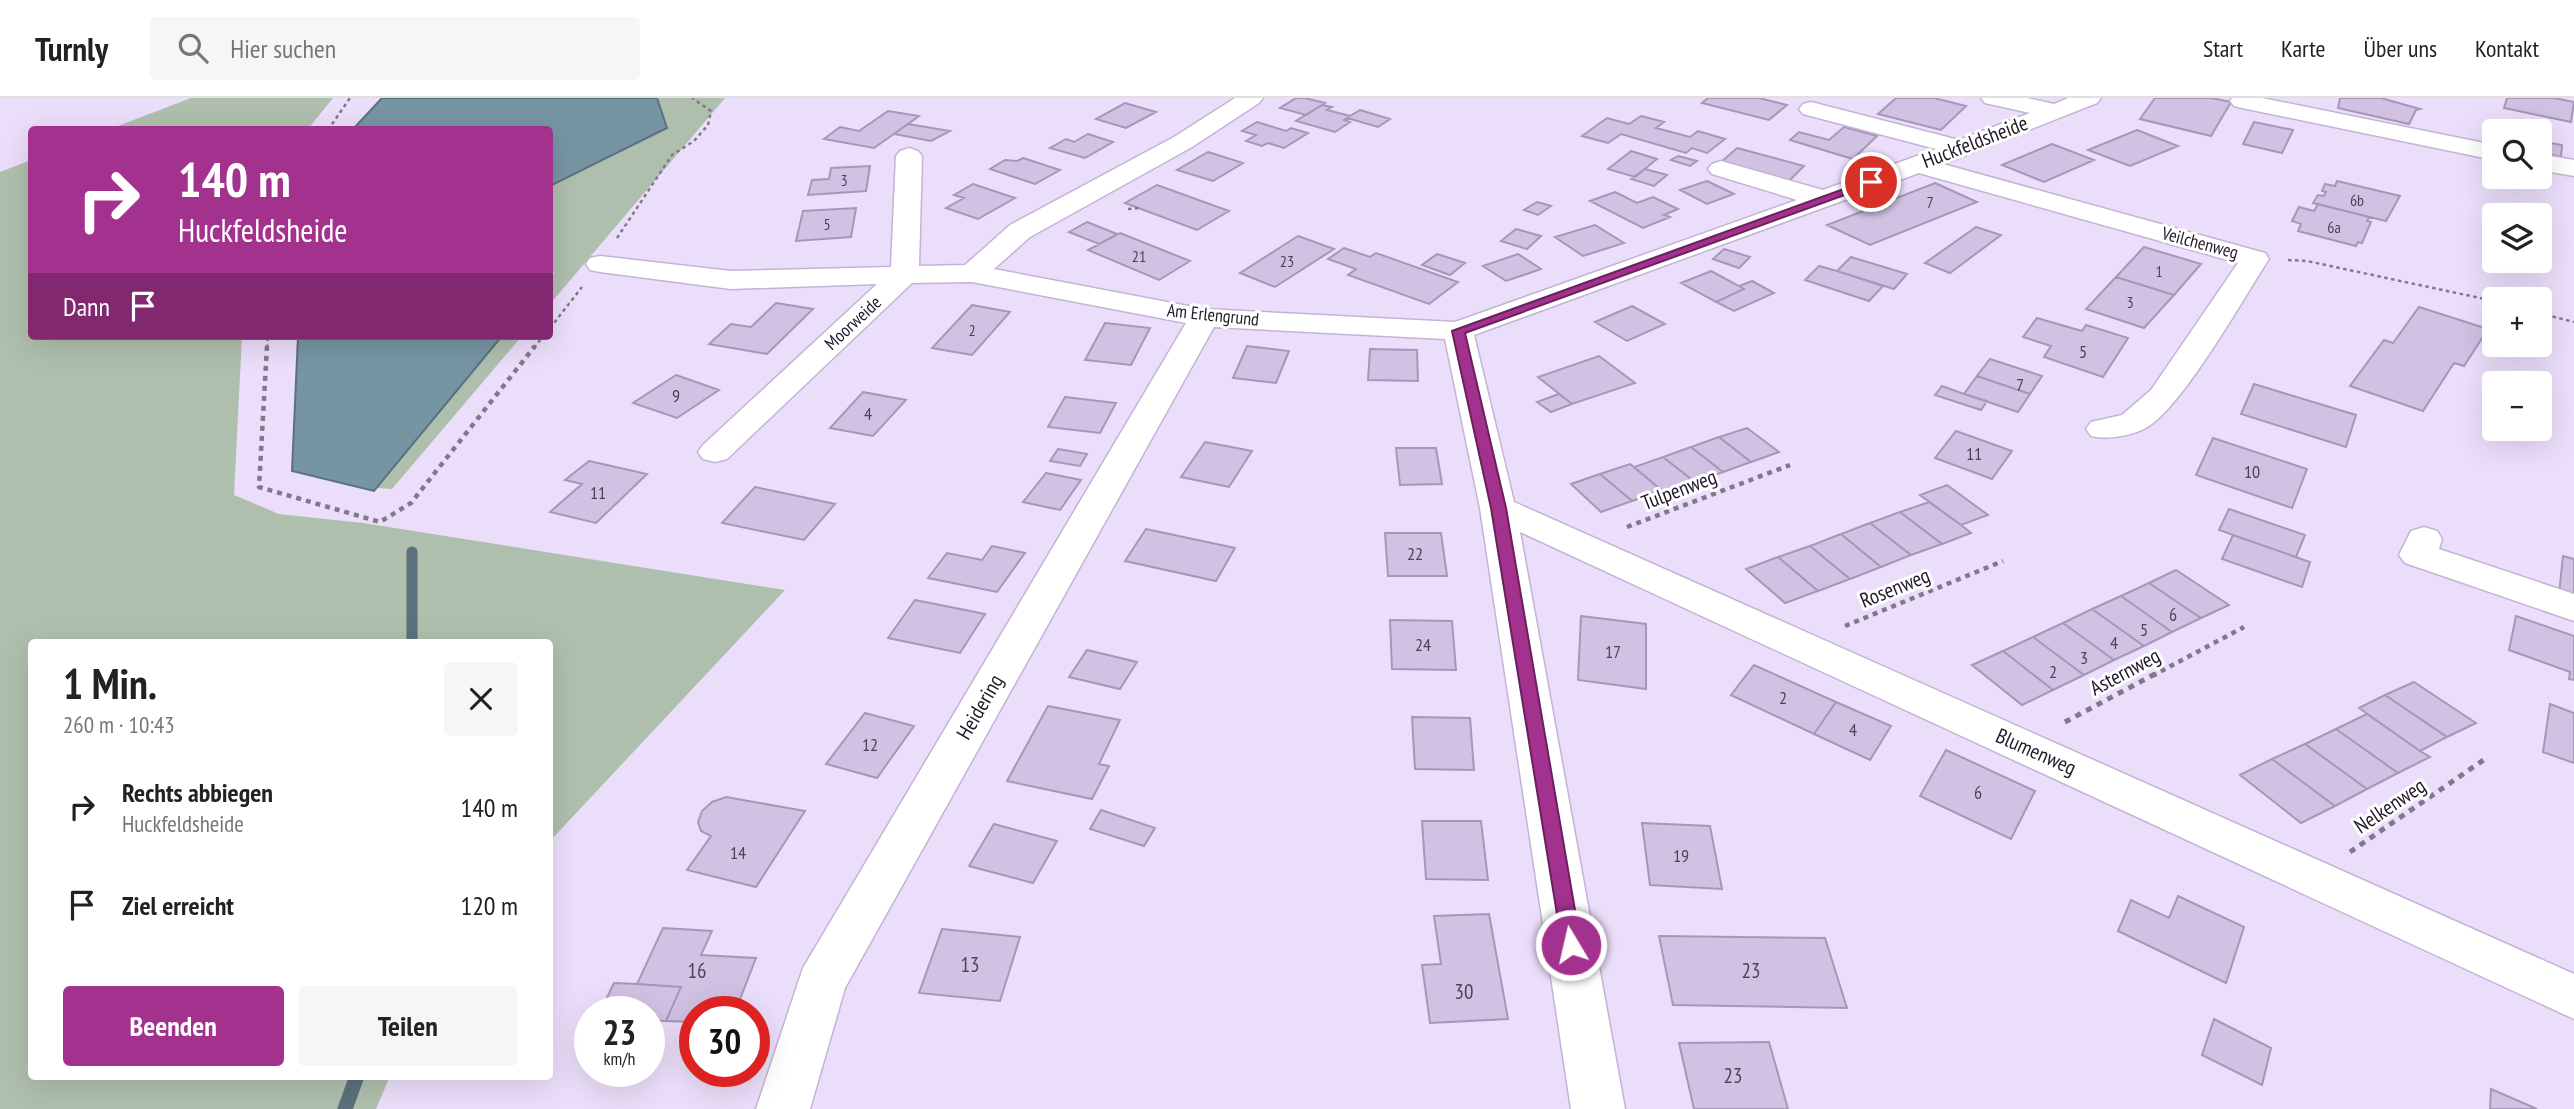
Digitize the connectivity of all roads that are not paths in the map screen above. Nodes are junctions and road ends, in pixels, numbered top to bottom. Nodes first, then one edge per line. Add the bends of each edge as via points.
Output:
1 (1251, 98) edge
2 (1993, 98) edge
3 (2089, 98) edge
4 (2242, 101) dead end
5 (1811, 109) dead end
6 (2055, 111) junction
7 (1961, 148) junction
8 (2482, 151) edge
9 (909, 156) dead end
10 (1918, 165) junction
11 (2552, 165) edge
12 (1721, 169) dead end
13 (2574, 169) edge
14 (1824, 199) junction
15 (600, 264) road end
16 (972, 273) junction
17 (905, 274) junction
18 (1204, 318) junction
19 (1458, 331) junction
20 (2103, 429) dead end
21 (715, 452) dead end
22 (1498, 508) junction
23 (2424, 539) dead end
24 (2574, 608) edge
25 (2574, 997) edge
26 (783, 1109) edge
27 (1598, 1109) edge

1 - 16 street via 1183,142 1020,230
2 - 6 street
3 - 6 street, Huckfeldsheide
4 - 8 street
5 - 7 street
6 - 7 street, Huckfeldsheide
7 - 10 street, Huckfeldsheide
9 - 17 street
10 - 14 street, Huckfeldsheide
10 - 20 street, Veilchenweg via 2255,258 2163,397 2133,422
11 - 13 street
12 - 14 street
14 - 19 street, Huckfeldsheide
15 - 17 street, Am Erlengrund via 731,280
16 - 17 street, Am Erlengrund
16 - 18 street, Am Erlengrund
17 - 21 street, Moorweide
18 - 19 street, Am Erlengrund
18 - 26 street, Heidering via 821,983
19 - 22 street
22 - 25 street, Blumenweg
22 - 27 street
23 - 24 street via 2418,555

